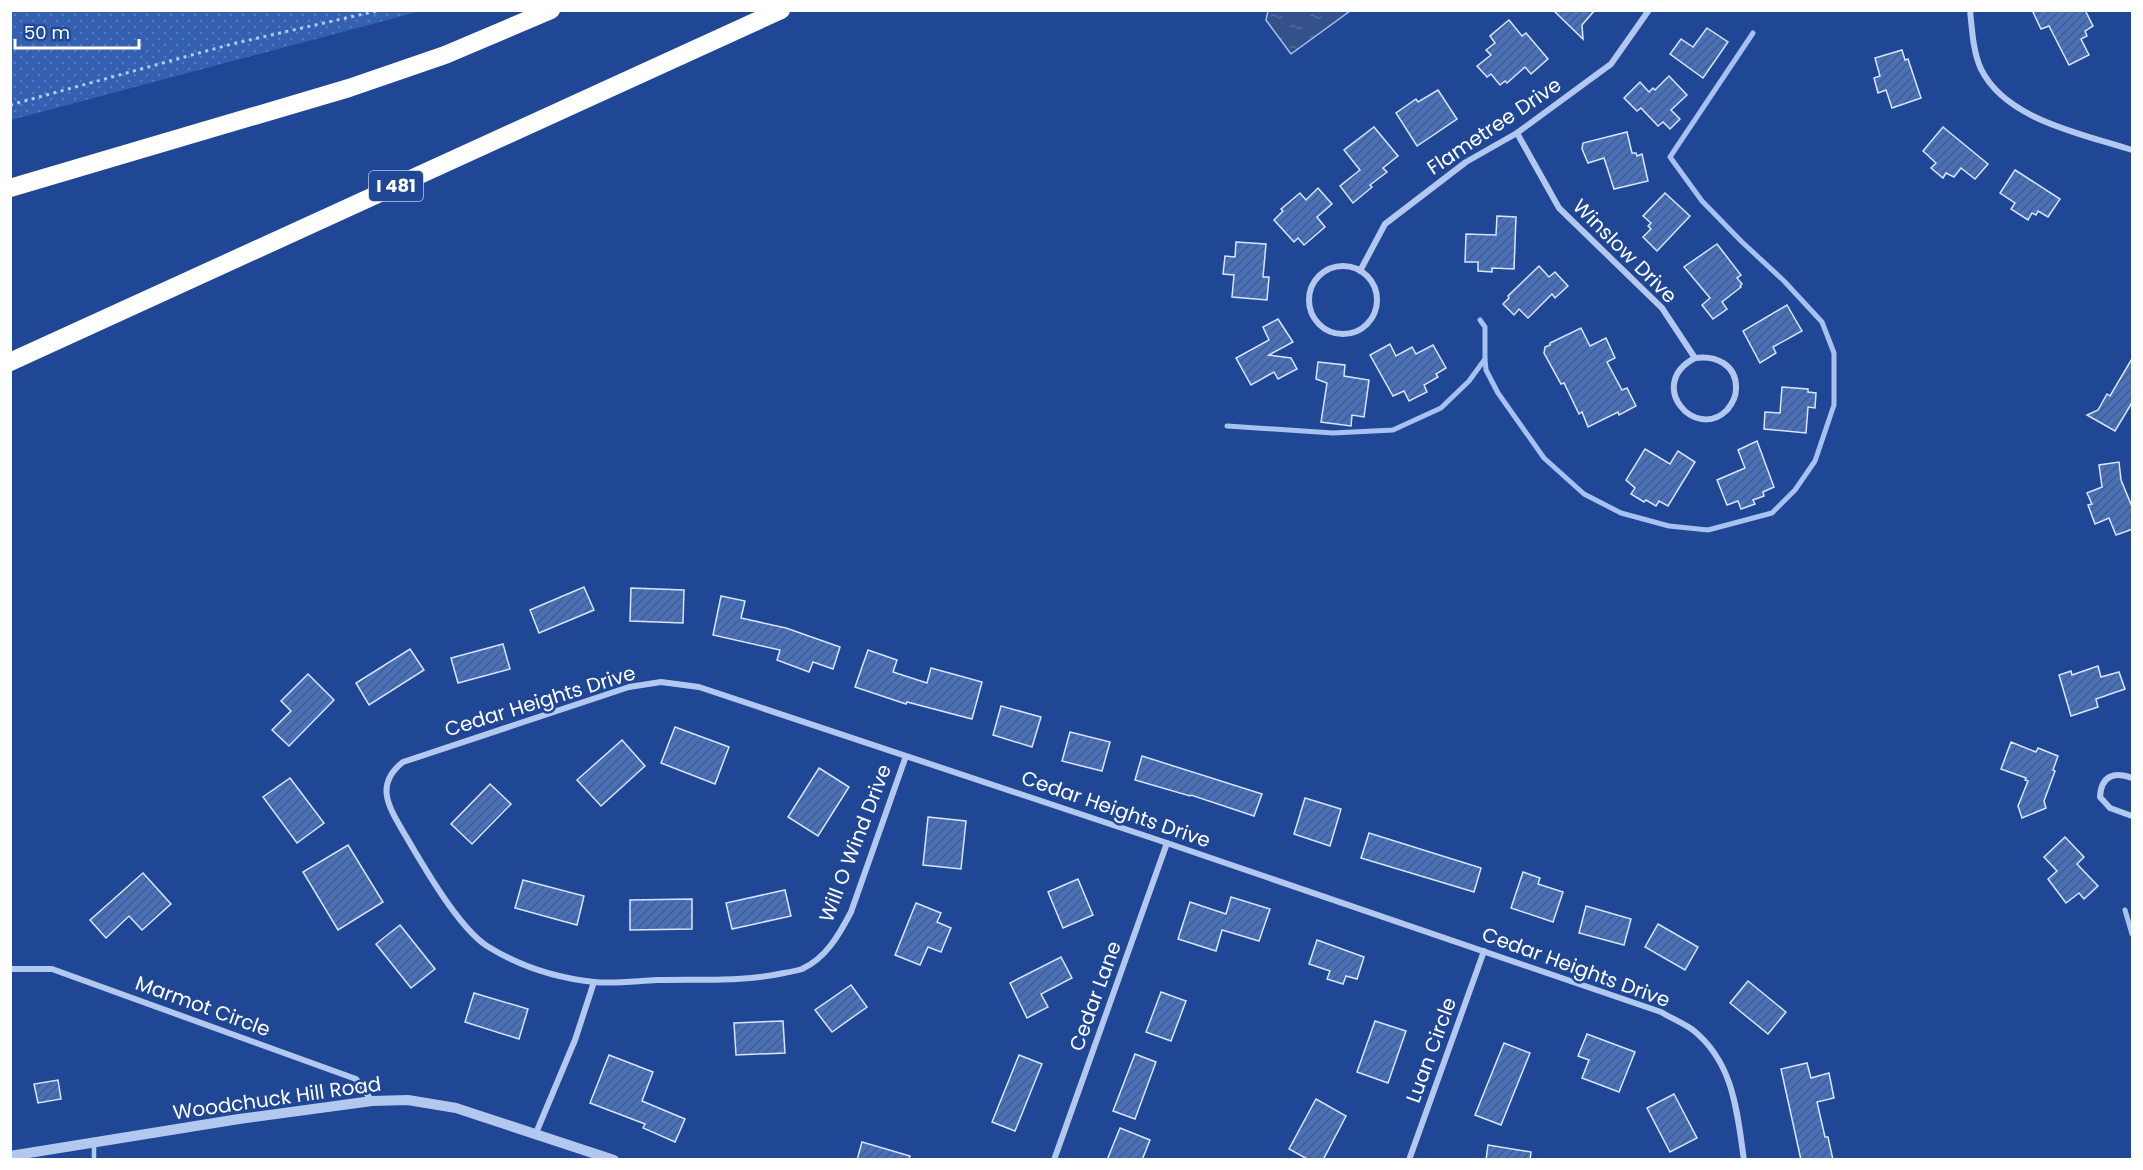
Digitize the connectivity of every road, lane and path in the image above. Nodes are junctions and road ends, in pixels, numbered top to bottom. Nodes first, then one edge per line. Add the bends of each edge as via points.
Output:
1 (381, 10) edge
2 (551, 10) edge
3 (781, 10) edge
4 (1649, 10) edge
5 (1970, 10) edge
6 (10, 105) edge
7 (1517, 133) junction
8 (2133, 150) edge
9 (10, 189) edge
10 (1360, 271) junction
11 (1695, 358) junction
12 (10, 362) edge
13 (906, 756) junction
14 (390, 775) joint
15 (2133, 778) edge
16 (2133, 816) edge
17 (1167, 843) junction
18 (1484, 951) junction
19 (10, 969) edge
20 (594, 982) junction
21 (372, 1101) junction
22 (536, 1133) junction
23 (94, 1142) junction
24 (10, 1156) edge
25 (94, 1160) edge
26 (614, 1160) edge
27 (1054, 1160) edge
28 (1409, 1160) edge
29 (1744, 1160) edge

1 - 6 path via 232,44
2 - 9 highway via 446,55 349,88
3 - 12 highway, I 481
4 - 7 street, Flametree Drive via 1611,64
5 - 8 street via 1980,68 1995,90 2016,107 2050,123
7 - 10 street, Flametree Drive via 1466,162 1385,224
7 - 11 street, Winslow Drive via 1558,208 1662,308
10 - 10 street via 1369,278 1377,295 1373,318 1349,334 1326,329 1310,308 1313,285 1330,269 1349,267
11 - 11 street via 1678,371 1674,381 1677,403 1693,417 1715,418 1732,404 1736,394 1733,373 1717,359
13 - 14 street, Cedar Heights Drive via 699,687 661,682 629,687 404,762
13 - 17 street, Cedar Heights Drive
13 - 20 street, Will O Wind Drive via 851,912 822,956 800,970 762,978
14 - 20 street, Will O Wind Drive via 386,795 390,808 420,861 467,929 486,945 527,967
15 - 16 street via 2117,773 2100,790 2100,797 2110,808
17 - 18 street, Cedar Heights Drive
17 - 27 street, Cedar Lane
18 - 28 street, Luan Circle
18 - 29 street, Cedar Heights Drive via 1660,1012 1693,1030 1713,1051 1730,1081
19 - 21 street, Marmot Circle via 52,969 356,1079
20 - 22 street
21 - 22 street, Woodchuck Hill Road via 408,1100 456,1108
21 - 23 street, Woodchuck Hill Road
22 - 26 street, Woodchuck Hill Road
23 - 24 street, Woodchuck Hill Road
23 - 25 lane

